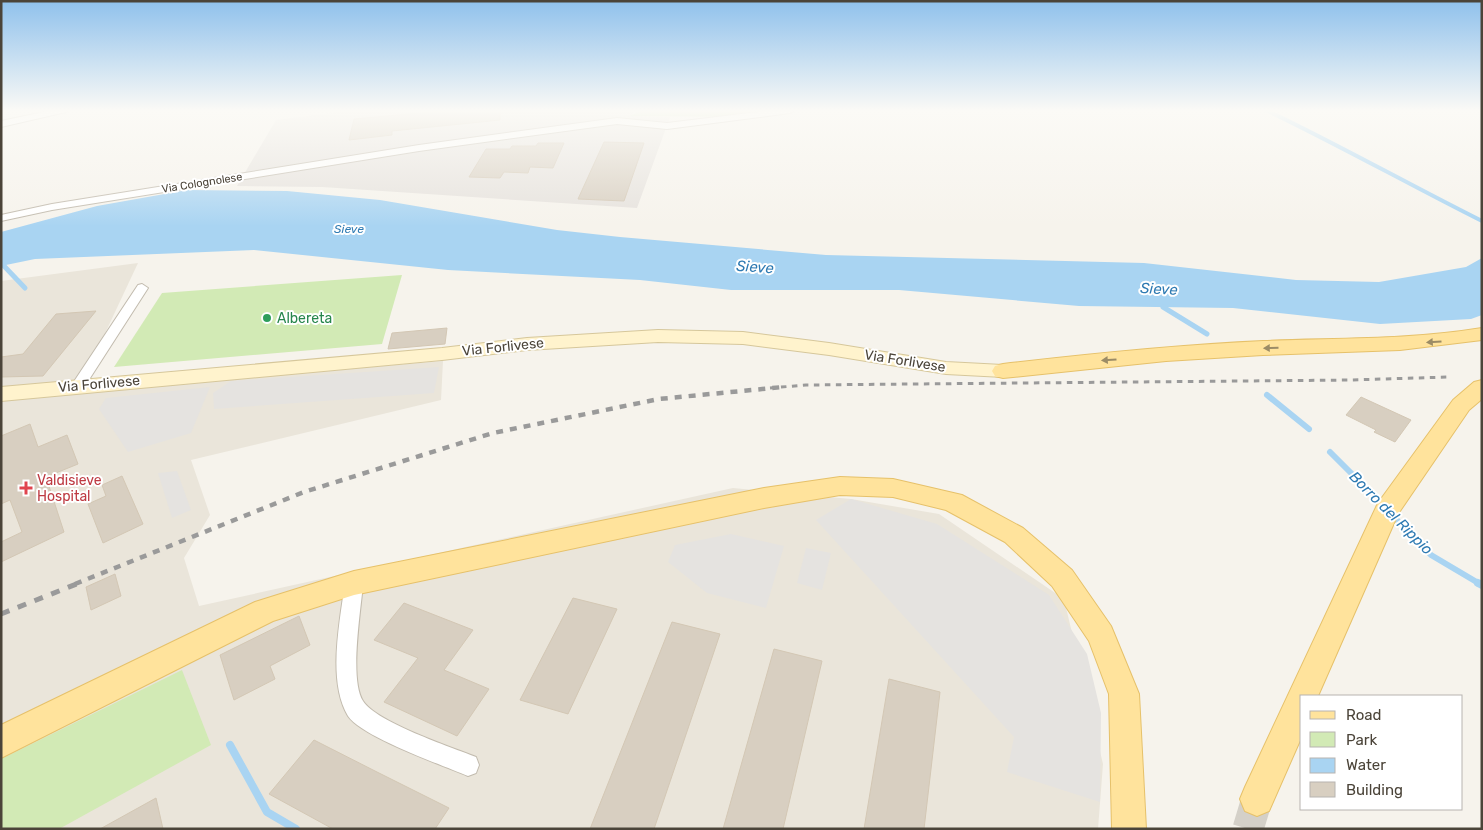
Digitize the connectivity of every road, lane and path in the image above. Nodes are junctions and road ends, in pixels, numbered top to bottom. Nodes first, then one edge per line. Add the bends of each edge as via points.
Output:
1 (421, 149) edge
2 (1, 218) edge
3 (142, 288) dead end
4 (1482, 334) edge
5 (1003, 371) joint
6 (78, 386) junction
7 (1482, 387) edge
8 (1, 394) edge
9 (354, 584) junction
10 (1304, 695) edge
11 (1300, 704) edge
12 (1, 742) edge
13 (468, 765) dead end
14 (1257, 799) tunnel mouth
15 (1129, 829) edge

1 - 2 street, Via Colognolese via 52,207
3 - 6 street
4 -> 5 main road via 1446,341 1203,352
5 - 6 street, Via Forlivese via 946,368 743,338 658,336 527,344
6 - 8 street, Via Forlivese
7 - 10 main road via 1461,405 1387,510
9 - 12 main road via 265,611
9 - 13 street via 348,687 356,710 372,722
9 - 15 main road via 764,498 840,486 893,488 952,502 1021,541 1062,578 1101,635 1124,694
11 - 14 main road

